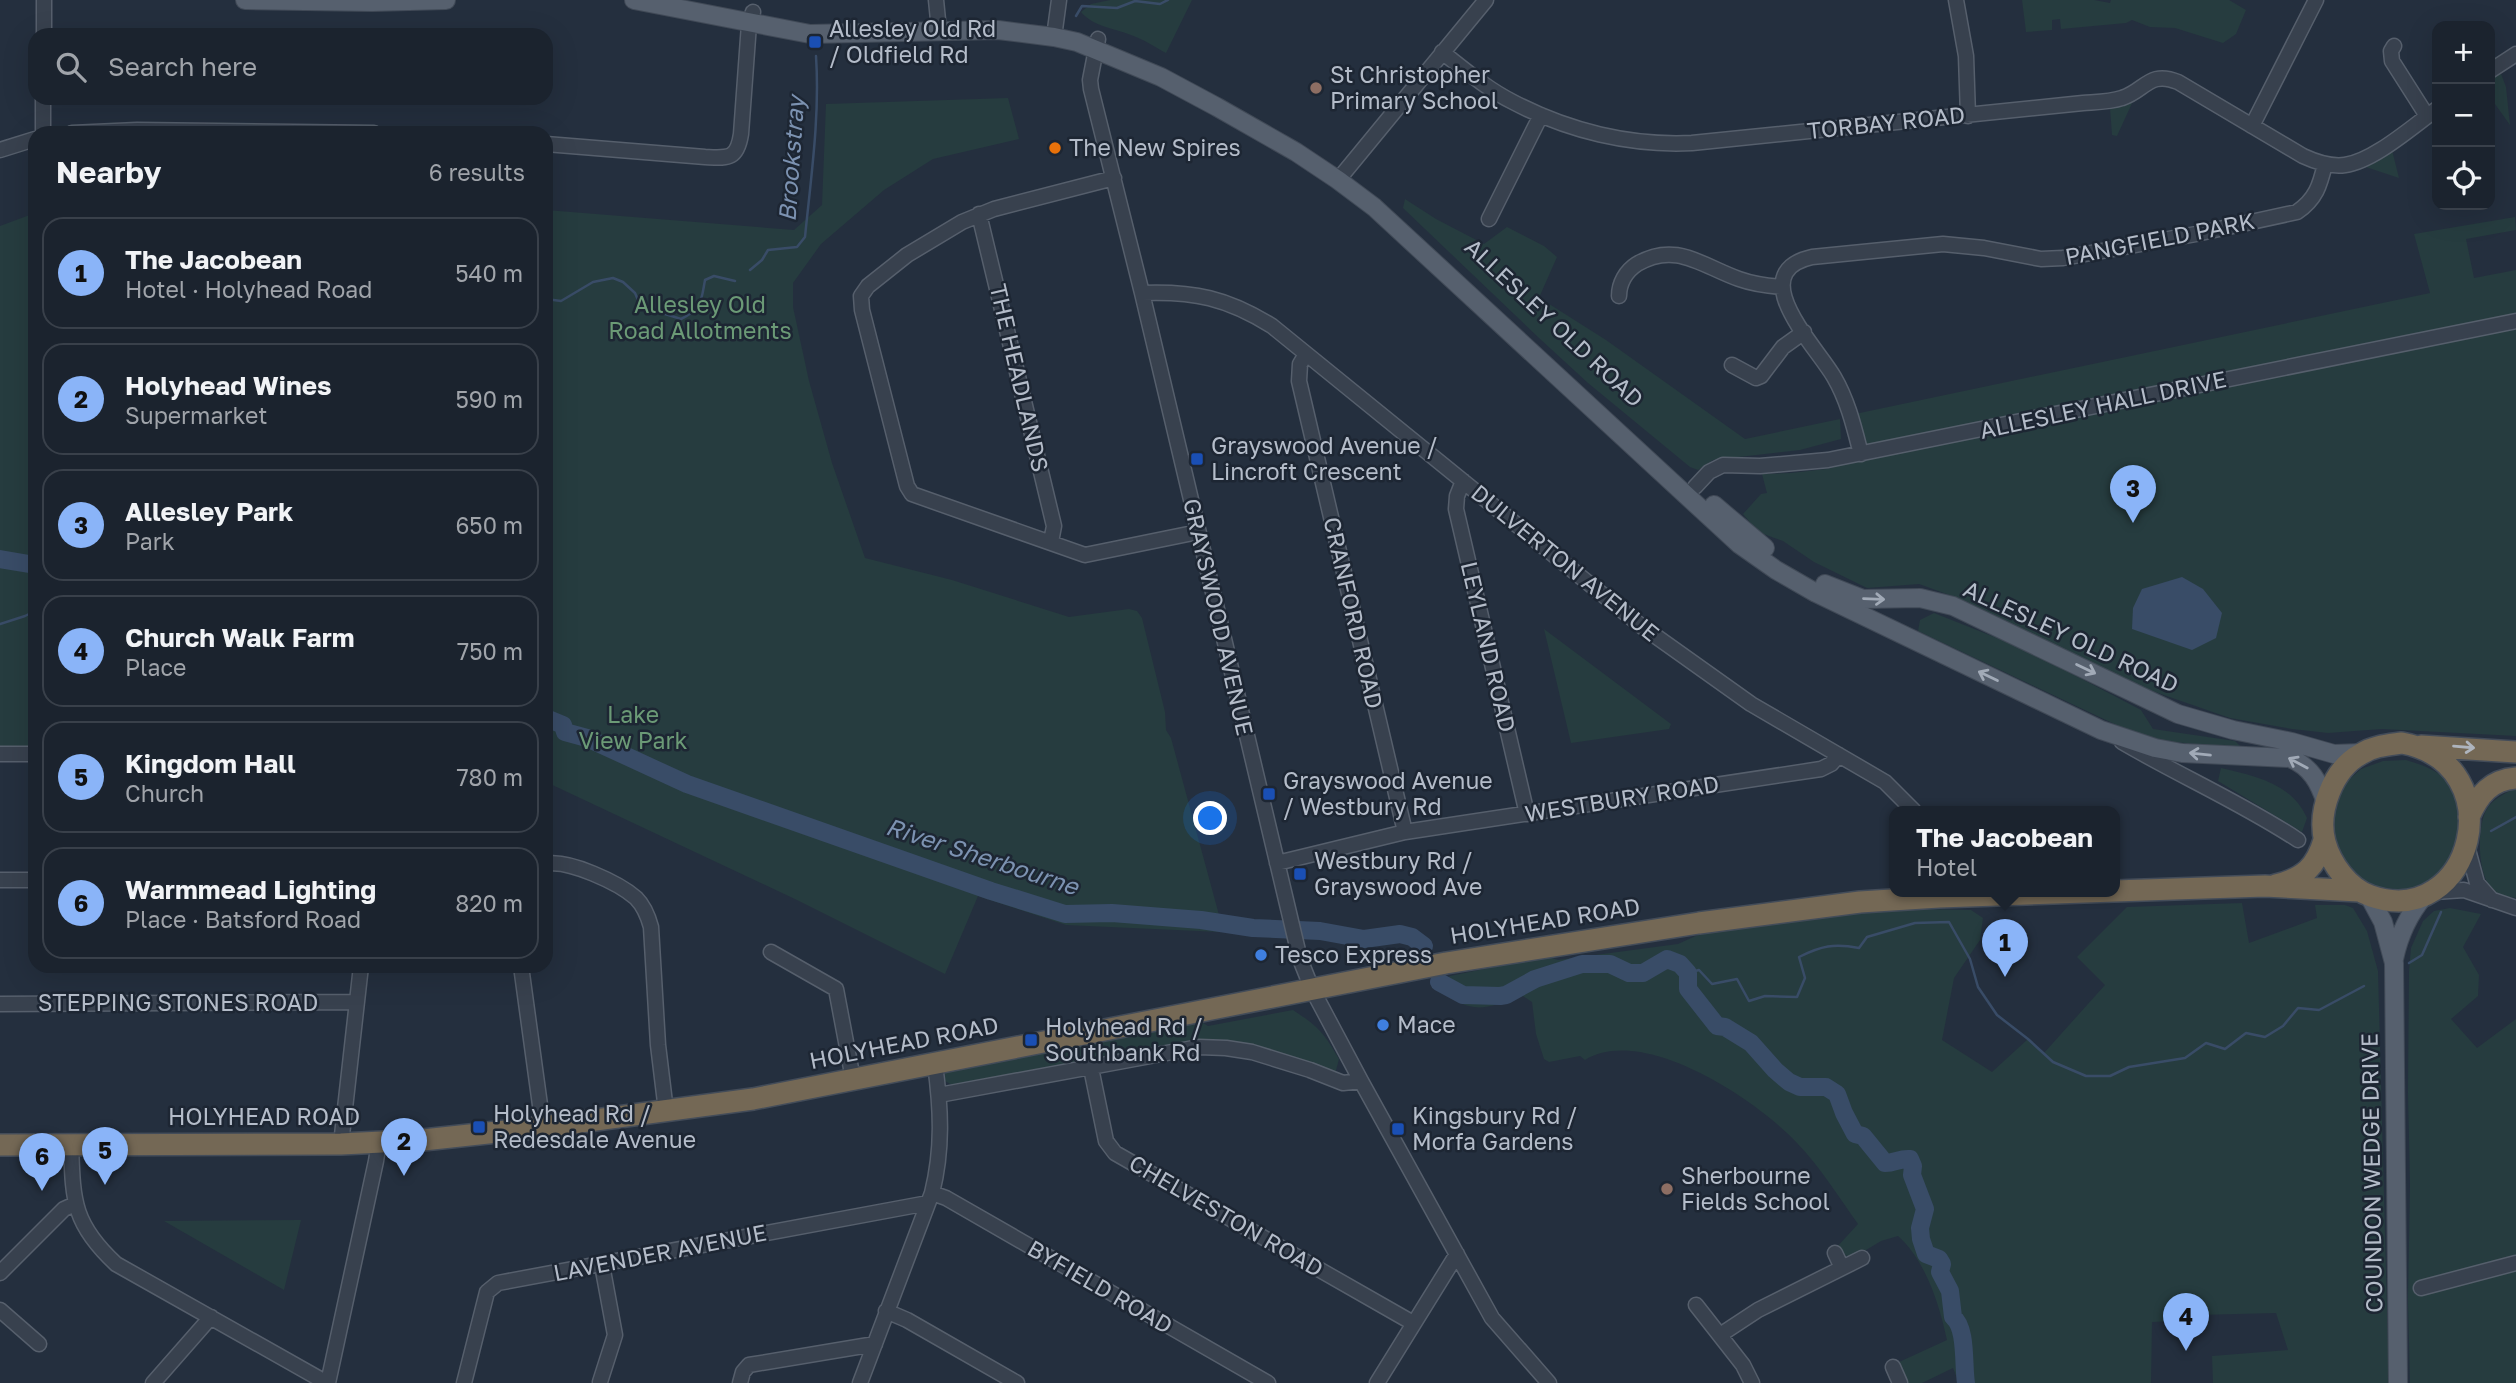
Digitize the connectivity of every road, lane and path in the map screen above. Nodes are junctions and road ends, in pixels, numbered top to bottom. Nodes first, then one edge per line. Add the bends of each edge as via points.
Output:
1 (44, 0) edge
2 (245, 0) edge
3 (446, 0) edge
4 (634, 0) edge
5 (691, 0) edge
6 (936, 0) edge
7 (1059, 0) edge
8 (1486, 0) edge
9 (1956, 0) edge
10 (2316, 0) edge
11 (295, 1) edge
12 (751, 18) junction
13 (938, 26) junction
14 (44, 28) edge
15 (1055, 32) junction
16 (1097, 44) junction
17 (1442, 52) junction
18 (2516, 54) edge
19 (2377, 57) dead end
20 (2495, 68) edge
21 (43, 105) edge
22 (2432, 112) edge
23 (1541, 115) junction
24 (1968, 116) junction
25 (43, 126) edge
26 (2252, 126) junction
27 (28, 141) edge
28 (553, 145) edge
29 (0, 150) edge
30 (2325, 164) junction
31 (1342, 176) junction
32 (1114, 178) junction
33 (979, 214) junction
34 (1489, 219) dead end
35 (1782, 286) junction
36 (1142, 293) junction
37 (1619, 296) dead end
38 (2516, 321) edge
39 (1804, 332) junction
40 (1528, 341) junction
41 (1306, 354) junction
42 (1732, 365) dead end
43 (1861, 454) junction
44 (1463, 481) junction
45 (1695, 487) junction
46 (1198, 532) junction
47 (1051, 542) junction
48 (1900, 599) junction
49 (1893, 630) junction
50 (2101, 730) junction
51 (2412, 746) junction
52 (2516, 752) edge
53 (2361, 753) junction
54 (0, 754) edge
55 (28, 754) edge
56 (1839, 755) junction
57 (2516, 778) edge
58 (2326, 803) junction
59 (1909, 806) edge
60 (1527, 814) junction
61 (2469, 817) junction
62 (1405, 832) junction
63 (2298, 840) dead end
64 (2324, 840) junction
65 (2467, 846) junction
66 (553, 863) edge
67 (1277, 863) junction
68 (0, 880) edge
69 (28, 880) edge
70 (2271, 886) junction
71 (2120, 890) edge
72 (2364, 893) junction
73 (2428, 894) junction
74 (1909, 897) edge
75 (2496, 903) junction
76 (2516, 908) edge
77 (771, 952) dead end
78 (2393, 963) junction
79 (360, 973) edge
80 (522, 973) edge
81 (1312, 989) junction
82 (356, 1002) junction
83 (0, 1004) edge
84 (935, 1064) junction
85 (1091, 1068) junction
86 (853, 1079) junction
87 (1361, 1080) junction
88 (939, 1095) junction
89 (666, 1111) junction
90 (543, 1127) junction
91 (379, 1142) junction
92 (71, 1143) junction
93 (341, 1144) junction
94 (0, 1145) edge
95 (930, 1198) junction
96 (75, 1204) junction
97 (1835, 1253) dead end
98 (1457, 1254) junction
99 (1862, 1258) dead end
100 (2516, 1263) edge
101 (602, 1265) junction
102 (1842, 1268) junction
103 (0, 1273) edge
104 (2421, 1288) dead end
105 (1696, 1305) dead end
106 (0, 1310) edge
107 (886, 1311) junction
108 (211, 1317) junction
109 (1413, 1323) junction
110 (1720, 1335) junction
111 (875, 1343) junction
112 (39, 1344) dead end
113 (600, 1382) edge
114 (153, 1383) edge
115 (328, 1383) edge
116 (464, 1383) edge
117 (740, 1383) edge
118 (860, 1383) edge
119 (1017, 1383) edge
120 (1268, 1383) edge
121 (1377, 1383) edge
122 (1549, 1383) edge
123 (1752, 1383) edge
124 (2399, 1383) edge

1 - 14 street
2 - 11 main road
3 - 11 main road
4 - 12 main road, ALLESLEY OLD ROAD
5 - 12 main road, ALLESLEY OLD ROAD
6 - 13 street
7 - 15 street
8 - 17 street
9 - 24 street via 1966,56
10 - 26 street
12 - 13 main road, ALLESLEY OLD ROAD
12 - 28 street via 741,134 734,154 705,157
13 - 15 main road, ALLESLEY OLD ROAD
15 - 16 main road, ALLESLEY OLD ROAD
16 - 31 main road, ALLESLEY OLD ROAD via 1135,53 1178,73 1247,112
16 - 32 street, GRAYSWOOD AVENUE via 1091,89
17 - 23 street, TORBAY ROAD via 1499,94
17 - 31 street
18 - 20 street
19 - 22 street via 2393,54
21 - 25 street
22 - 30 street via 2364,159
23 - 24 street, TORBAY ROAD via 1611,137 1673,144
23 - 34 street
24 - 26 street, TORBAY ROAD via 2119,99 2150,80 2167,78
26 - 30 street, TORBAY ROAD
27 - 29 street
30 - 35 street, PANGFIELD PARK via 2313,199 2297,212 2280,216 2063,258 1944,244 1812,257 1791,267
31 - 40 main road, ALLESLEY OLD ROAD via 1395,210
32 - 33 street
32 - 36 street, GRAYSWOOD AVENUE
33 - 47 street, THE HEADLANDS via 1054,526
33 - 47 street via 928,241 876,280 861,296 862,310 912,495
35 - 37 street via 1741,280 1686,257 1664,254 1630,268
35 - 39 street via 1786,304
36 - 41 street, DULVERTON AVENUE via 1192,294 1233,304 1272,326
36 - 46 street, GRAYSWOOD AVENUE
38 - 43 street, ALLESLEY HALL DRIVE
39 - 42 street via 1783,347 1762,376 1756,378
39 - 43 street via 1843,394
40 - 45 main road, ALLESLEY OLD ROAD
40 - 49 main road, ALLESLEY OLD ROAD via 1739,544 1786,576
41 - 44 street, DULVERTON AVENUE
41 - 62 street, CRANFORD ROAD via 1299,381
43 - 45 street, ALLESLEY HALL DRIVE via 1788,465 1723,466 1709,472
44 - 56 street, DULVERTON AVENUE via 1686,659 1751,704
44 - 60 street, LEYLAND ROAD via 1456,509
45 -> 48 main road, ALLESLEY OLD ROAD via 1749,536 1799,570 1853,597
46 - 47 street via 1086,555
46 - 67 street, GRAYSWOOD AVENUE
48 - 49 main road
48 -> 53 main road, ALLESLEY OLD ROAD via 1920,598 1953,606 2178,714 2334,754
50 -> 49 main road, ALLESLEY OLD ROAD
58 -> 50 main road, ALLESLEY OLD ROAD via 2313,774 2290,758 2182,753
50 - 63 street, ALLESLEY OLD ROAD
51 -> 52 highway
51 - 53 highway via 2389,745
51 - 61 highway via 2430,751 2451,768 2464,791
53 - 58 highway via 2339,773
54 - 55 street
56 - 59 street, DULVERTON AVENUE via 1885,782
56 - 60 street, WESTBURY ROAD via 1821,769
57 - 61 highway via 2492,784
58 - 64 highway
60 - 62 street, WESTBURY ROAD
61 - 65 highway
62 - 67 street, WESTBURY ROAD
64 - 70 highway, HOLYHEAD ROAD via 2312,867
64 - 72 highway via 2337,868
65 - 73 highway via 2451,875
65 - 75 street via 2477,883
66 - 89 street via 571,865 619,887 635,897 645,911 651,927
67 - 81 street, GRAYSWOOD AVENUE via 1300,959
68 - 69 street
70 - 71 highway, HOLYHEAD ROAD
70 - 72 highway, HOLYHEAD ROAD
72 - 73 highway via 2400,902
72 - 78 main road, COUNDON WEDGE DRIVE via 2383,922
73 - 75 street via 2464,890
73 - 78 main road, COUNDON WEDGE DRIVE via 2407,919
74 - 81 highway, HOLYHEAD ROAD via 1437,965
75 - 76 street
77 - 86 street via 836,989
78 - 124 main road, COUNDON WEDGE DRIVE
79 - 82 street
80 - 90 street
81 - 84 highway, HOLYHEAD ROAD
81 - 87 street, GRAYSWOOD AVENUE
82 - 83 street, STEPPING STONES ROAD
82 - 93 street
84 - 86 highway, HOLYHEAD ROAD
84 - 88 street
85 - 87 street via 1199,1047 1226,1048 1274,1058 1343,1083
85 - 88 street
85 - 109 street, CHELVESTON ROAD via 1106,1140 1115,1153
86 - 89 highway, HOLYHEAD ROAD
87 - 98 street, GRAYSWOOD AVENUE
88 - 95 street via 940,1149
89 - 90 highway, HOLYHEAD ROAD
90 - 91 highway, HOLYHEAD ROAD
91 - 93 highway, HOLYHEAD ROAD
91 - 115 street
92 - 93 highway, HOLYHEAD ROAD
92 - 94 highway, HOLYHEAD ROAD
92 - 96 street
95 - 101 street, LAVENDER AVENUE
95 - 107 street
95 - 120 street, BYFIELD ROAD via 946,1198
96 - 103 street via 64,1209
96 - 108 street via 97,1247 116,1264
97 - 102 street
98 - 109 street
98 - 122 street, GRAYSWOOD AVENUE via 1499,1327
99 - 102 street
100 - 104 street
101 - 113 street via 615,1335
101 - 116 street, LAVENDER AVENUE via 491,1287
102 - 110 street via 1758,1310
105 - 110 street
106 - 112 street
107 - 111 street
107 - 119 street
108 - 114 street
108 - 115 street
109 - 121 street
110 - 123 street
111 - 117 street via 749,1365
111 - 118 street

